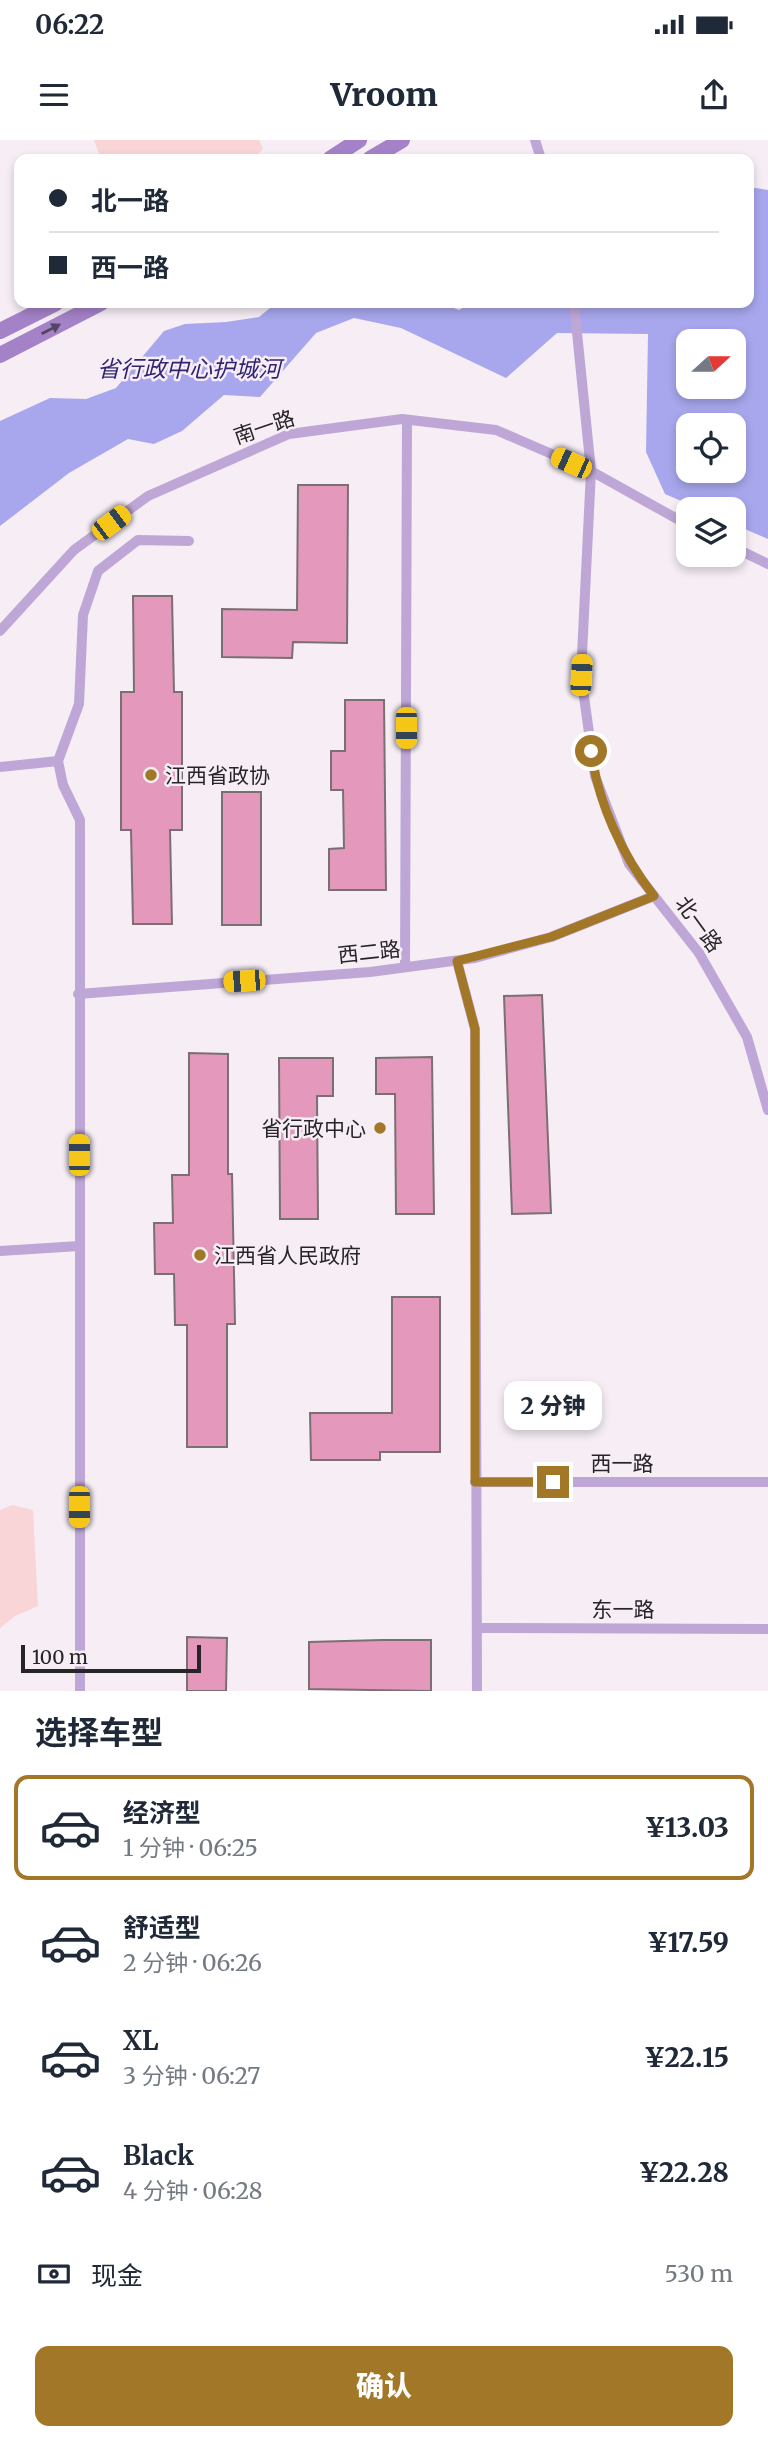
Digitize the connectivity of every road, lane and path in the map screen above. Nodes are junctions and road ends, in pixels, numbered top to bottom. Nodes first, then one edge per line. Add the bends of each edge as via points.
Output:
1 (359, 140) edge
2 (402, 140) edge
3 (338, 154) edge
4 (378, 154) edge
5 (46, 308) edge
6 (91, 308) edge
7 (575, 308) edge
8 (0, 331) edge
9 (0, 355) edge
10 (407, 420) junction
11 (592, 471) junction
12 (676, 518) edge
13 (189, 541) dead end
14 (746, 553) edge
15 (768, 564) edge
16 (0, 631) edge
17 (58, 761) junction
18 (0, 767) edge
19 (654, 896) junction
20 (457, 961) junction
21 (405, 967) junction
22 (78, 994) junction
23 (768, 1110) edge
24 (79, 1246) junction
25 (0, 1251) edge
26 (475, 1482) junction
27 (768, 1482) edge
28 (478, 1628) junction
29 (768, 1629) edge
30 (80, 1691) edge
31 (477, 1691) edge

1 - 3 main road
2 - 4 main road
5 - 8 main road
9 -> 6 main road
7 - 11 street, 北一路
10 - 11 street, 南一路 via 496,430
10 - 16 street, 南一路 via 289,434 148,496 74,550
10 - 21 street
11 - 12 street, 南一路
11 - 19 street, 北一路 via 581,675 595,776 629,864
13 - 17 street via 138,541 98,571 83,615 79,704
14 - 15 street
17 - 18 street
17 - 22 street via 63,785 80,820
19 - 20 street, 西二路 via 551,937
19 - 23 street, 北一路 via 699,953 747,1037
20 - 21 street, 西二路
20 - 26 street via 475,1029
21 - 22 street, 西二路
22 - 24 street
24 - 25 street
24 - 30 street
26 - 27 street, 西一路
26 - 28 street
28 - 29 street, 东一路
28 - 31 street

